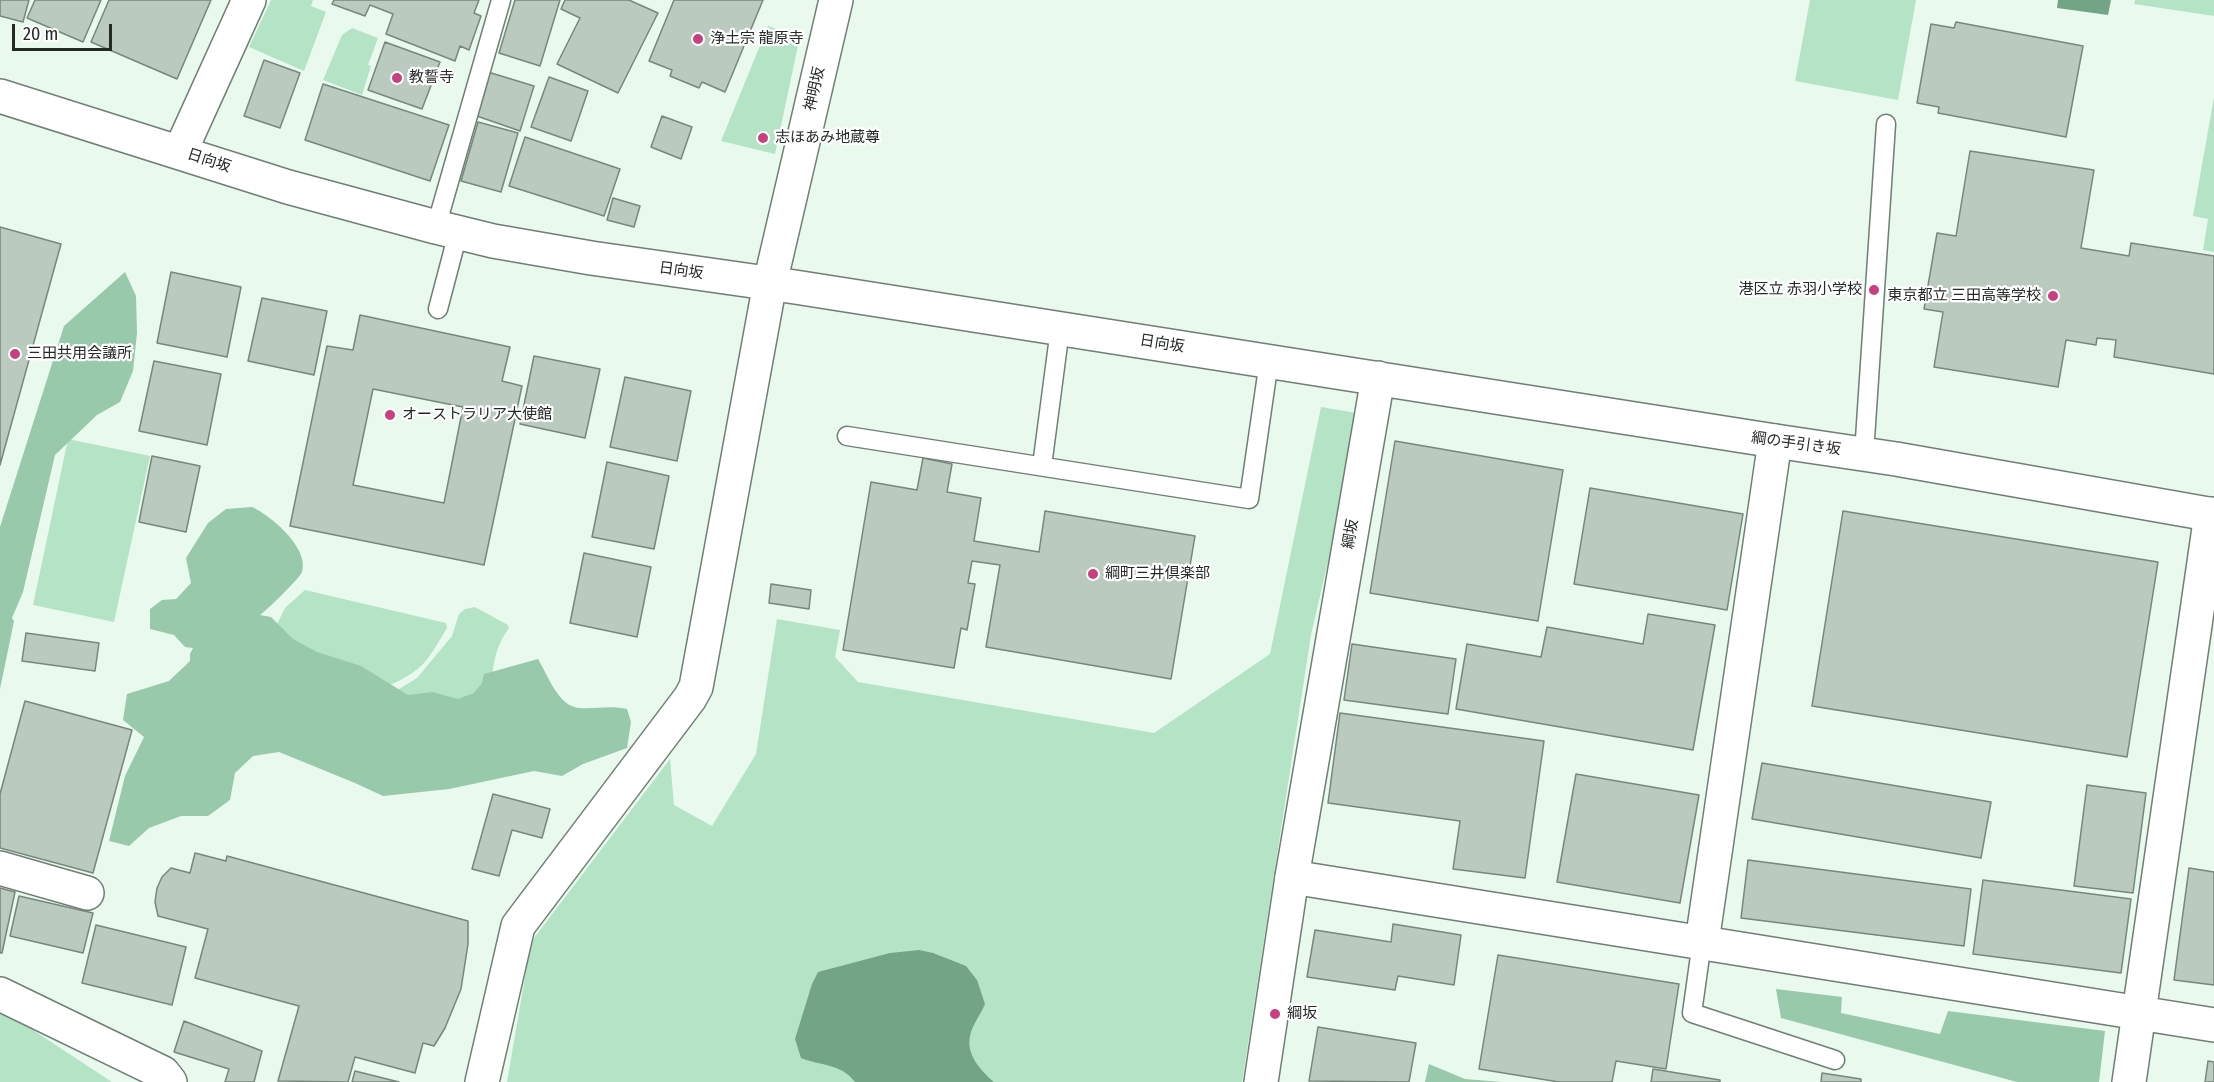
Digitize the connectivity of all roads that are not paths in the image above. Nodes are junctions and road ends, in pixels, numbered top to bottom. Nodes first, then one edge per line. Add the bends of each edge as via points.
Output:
1 (249, 0) edge
2 (501, 0) edge
3 (836, 0) edge
4 (0, 96) edge
5 (1887, 124) dead end
6 (180, 152) junction
7 (447, 230) junction
8 (770, 283) junction
9 (438, 309) dead end
10 (1060, 328) junction
11 (1269, 361) junction
12 (1378, 378) junction
13 (847, 436) dead end
14 (1775, 441) junction
15 (1864, 454) junction
16 (1042, 466) junction
17 (2212, 514) edge
18 (0, 868) edge
19 (1292, 877) junction
20 (87, 893) dead end
21 (1702, 942) junction
22 (0, 993) edge
23 (2138, 1012) junction
24 (2214, 1025) edge
25 (1835, 1060) dead end
26 (170, 1082) edge
27 (482, 1082) edge
28 (1261, 1082) edge
29 (2128, 1082) edge

1 - 6 street
2 - 7 lane
3 - 8 street, 神明坂
4 - 6 street, 日向坂
5 - 15 lane
6 - 7 street, 日向坂 via 288,187
7 - 8 street, 日向坂 via 591,258
7 - 9 lane
8 - 10 street, 日向坂
8 - 27 street, 神明坂 via 696,687 518,926
10 - 11 street, 日向坂
10 - 16 lane
11 - 12 street, 日向坂
11 - 16 lane via 1249,499
12 - 14 street, 綱の手引き坂
12 - 19 street, 綱坂
13 - 16 lane
14 - 15 street, 綱の手引き坂
14 - 21 street
15 - 17 street, 綱の手引き坂
17 - 23 street
18 - 20 street
19 - 21 street
19 - 28 street, 綱坂
21 - 23 street
21 - 25 lane via 1692,1013
22 - 26 street via 163,1073
23 - 24 street
23 - 29 street

